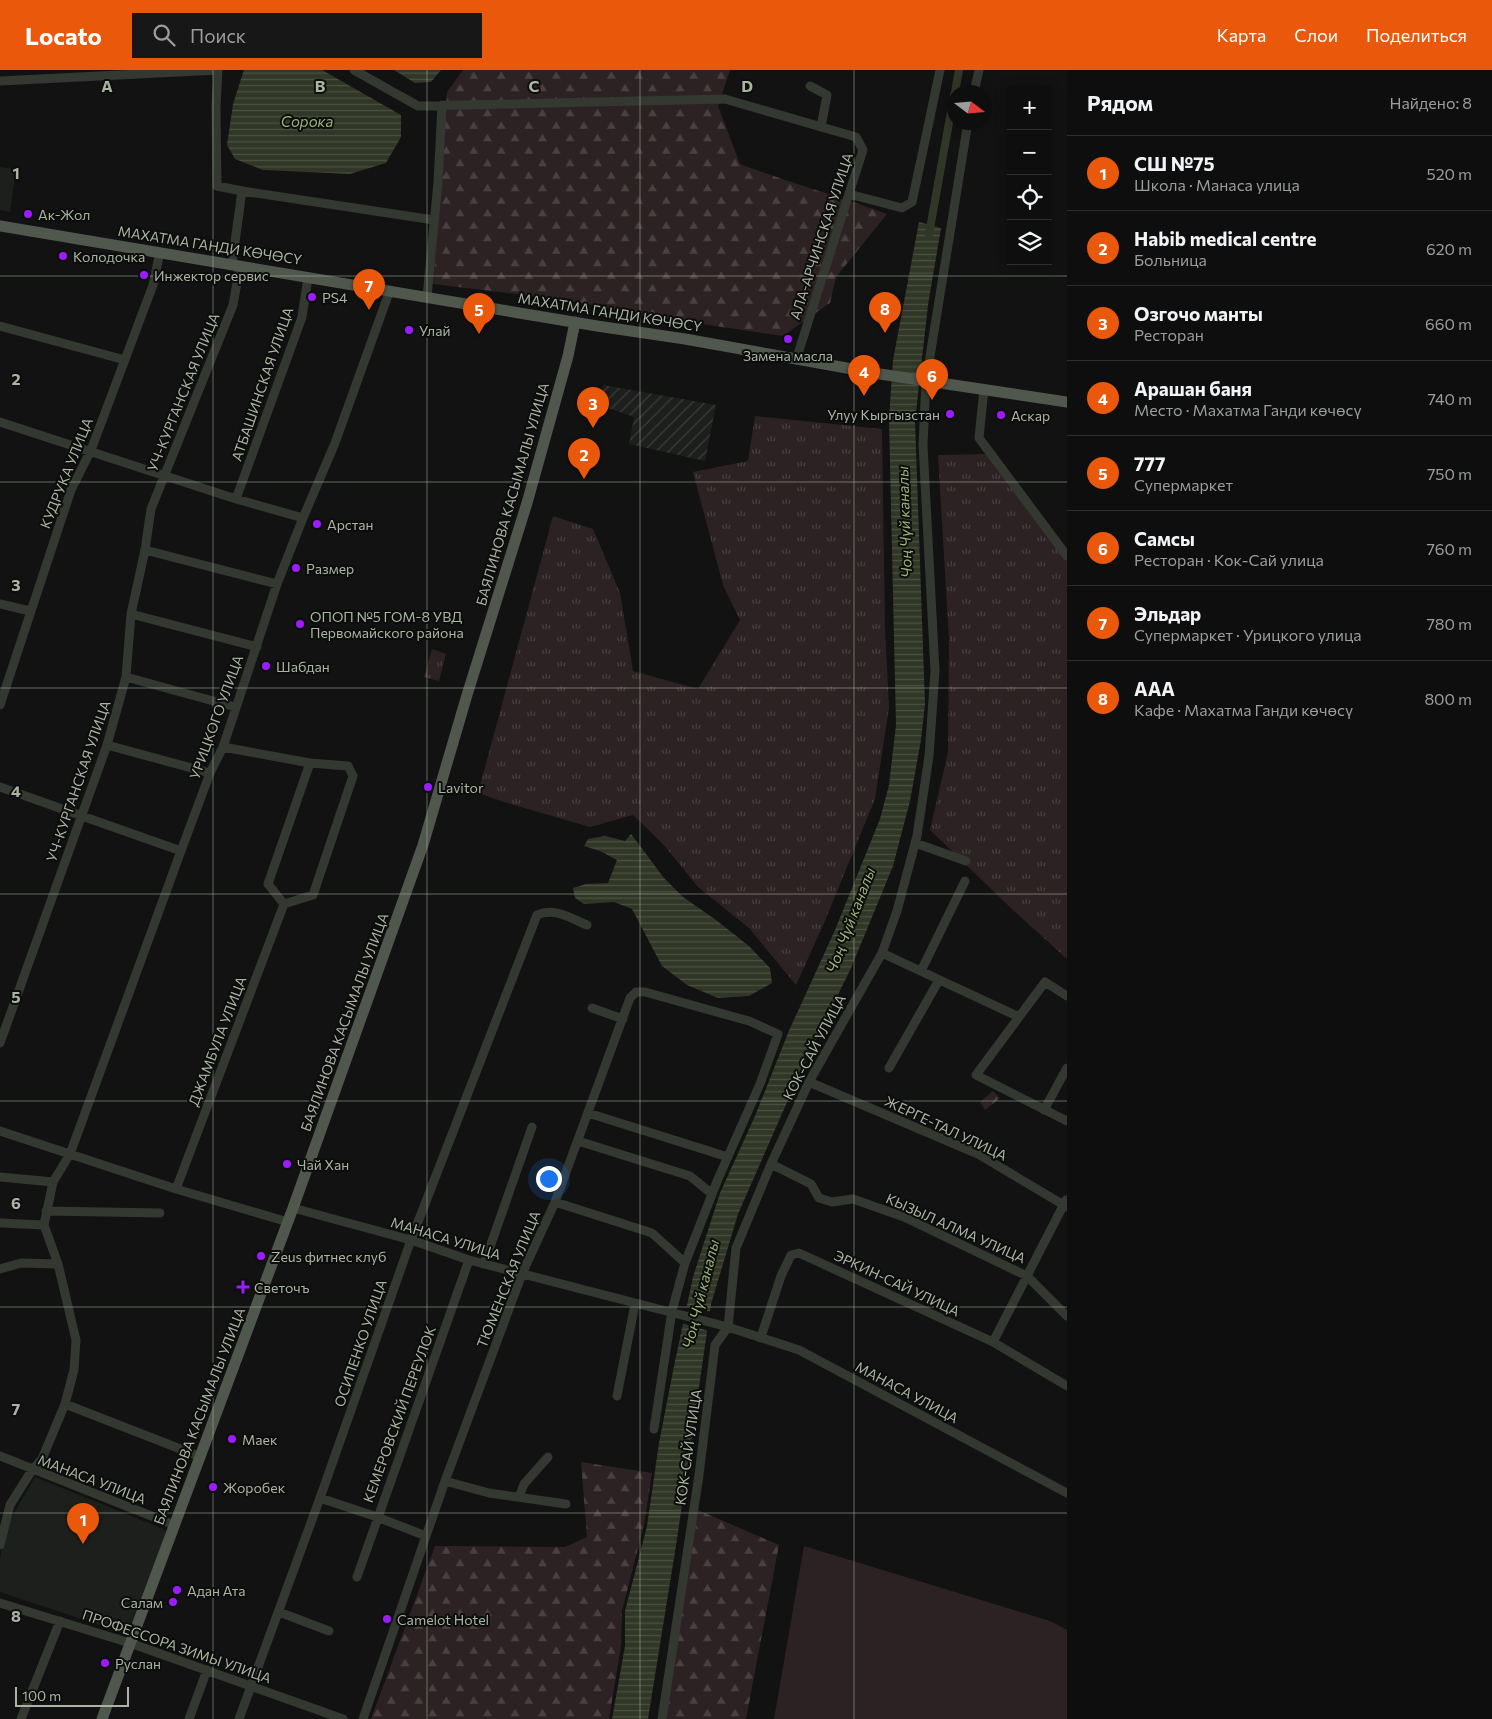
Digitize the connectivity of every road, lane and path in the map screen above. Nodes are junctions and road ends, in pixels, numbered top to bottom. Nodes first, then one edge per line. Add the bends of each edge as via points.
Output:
1 (103, 70) edge
2 (218, 70) edge
3 (354, 70) edge
4 (940, 70) edge
5 (978, 70) edge
6 (0, 76) edge
7 (0, 81) edge
8 (975, 85) edge
9 (810, 86) dead end
10 (442, 105) junction
11 (821, 127) junction
12 (967, 130) edge
13 (242, 191) junction
14 (849, 194) junction
15 (434, 220) junction
16 (0, 226) edge
17 (160, 252) junction
18 (236, 265) junction
19 (308, 277) junction
20 (390, 290) junction
21 (427, 297) junction
22 (575, 322) junction
23 (0, 326) edge
24 (125, 360) junction
25 (796, 360) junction
26 (926, 381) junction
27 (984, 389) junction
28 (1067, 402) edge
29 (0, 422) edge
30 (91, 450) junction
31 (165, 476) junction
32 (236, 499) junction
33 (302, 518) junction
34 (146, 550) junction
35 (1067, 556) edge
36 (277, 584) junction
37 (0, 604) edge
38 (30, 611) junction
39 (130, 614) junction
40 (257, 647) junction
41 (126, 677) junction
42 (0, 705) edge
43 (235, 707) junction
44 (108, 744) junction
45 (223, 747) junction
46 (310, 763) junction
47 (210, 773) junction
48 (0, 786) edge
49 (81, 814) junction
50 (915, 843) junction
51 (181, 851) junction
52 (966, 861) dead end
53 (965, 881) dead end
54 (284, 904) junction
55 (587, 926) dead end
56 (882, 953) junction
57 (921, 971) junction
58 (939, 980) junction
59 (1067, 996) edge
60 (592, 1008) dead end
61 (1019, 1017) junction
62 (623, 1018) junction
63 (0, 1044) edge
64 (889, 1068) dead end
65 (1067, 1068) edge
66 (809, 1082) junction
67 (1044, 1110) junction
68 (588, 1113) junction
69 (1067, 1121) edge
70 (532, 1128) dead end
71 (0, 1131) edge
72 (578, 1141) junction
73 (70, 1154) junction
74 (728, 1157) junction
75 (770, 1164) junction
76 (0, 1177) edge
77 (53, 1182) junction
78 (176, 1189) junction
79 (712, 1194) junction
80 (555, 1202) junction
81 (1066, 1204) edge
82 (293, 1208) junction
83 (46, 1211) junction
84 (160, 1213) dead end
85 (288, 1222) junction
86 (0, 1223) edge
87 (44, 1225) junction
88 (411, 1240) junction
89 (469, 1260) junction
90 (685, 1263) junction
91 (58, 1264) junction
92 (484, 1264) junction
93 (0, 1269) edge
94 (522, 1274) junction
95 (1028, 1276) junction
96 (635, 1304) junction
97 (675, 1312) junction
98 (1067, 1316) edge
99 (728, 1327) junction
100 (761, 1337) junction
101 (993, 1342) junction
102 (1067, 1386) edge
103 (617, 1396) dead end
104 (65, 1404) junction
105 (654, 1429) dead end
106 (0, 1456) edge
107 (201, 1457) junction
108 (548, 1457) dead end
109 (32, 1470) junction
110 (445, 1481) junction
111 (1067, 1493) edge
112 (519, 1497) junction
113 (320, 1498) junction
114 (566, 1504) dead end
115 (377, 1517) junction
116 (174, 1525) junction
117 (426, 1536) junction
118 (0, 1545) edge
119 (357, 1577) dead end
120 (0, 1603) edge
121 (279, 1612) junction
122 (60, 1622) junction
123 (329, 1632) dead end
124 (130, 1643) junction
125 (207, 1670) junction
126 (251, 1686) junction
127 (317, 1710) junction
128 (21, 1719) edge
129 (102, 1719) edge
130 (189, 1719) edge
131 (238, 1719) edge
132 (314, 1719) edge
133 (343, 1719) edge
134 (363, 1719) edge
135 (662, 1719) edge

1 - 6 street
2 - 7 street
2 - 13 street via 218,186
3 - 10 street, АЛА-АРЧИНСКАЯ УЛИЦА via 418,106
4 - 14 street via 912,202 902,208
5 - 8 street
9 - 11 street via 827,95
10 - 11 street, АЛА-АРЧИНСКАЯ УЛИЦА via 726,99
10 - 15 street
11 - 14 street, АЛА-АРЧИНСКАЯ УЛИЦА via 856,137 863,150
12 - 26 street, КОК-САЙ УЛИЦА
13 - 15 street
13 - 18 street, УЧ-КУРГАНСКАЯ УЛИЦА
14 - 25 street, АЛА-АРЧИНСКАЯ УЛИЦА
15 - 21 street
16 - 17 main road, МАХАТМА ГАНДИ КӨЧӨСҮ
17 - 18 main road, МАХАТМА ГАНДИ КӨЧӨСҮ
17 - 24 street, КУДРУКА УЛИЦА via 153,285
18 - 19 main road, МАХАТМА ГАНДИ КӨЧӨСҮ
18 - 31 street, УЧ-КУРГАНСКАЯ УЛИЦА via 232,305
19 - 20 main road, МАХАТМА ГАНДИ КӨЧӨСҮ
19 - 32 street, АТБАШИНСКАЯ УЛИЦА via 302,317
20 - 21 main road, МАХАТМА ГАНДИ КӨЧӨСҮ
20 - 33 street, УРИЦКОГО УЛИЦА via 335,443
21 - 22 main road, МАХАТМА ГАНДИ КӨЧӨСҮ
22 - 25 main road, МАХАТМА ГАНДИ КӨЧӨСҮ
22 - 82 main road, БАЯЛИНОВА КАСЫМАЛЫ УЛИЦА via 527,503 423,845
23 - 24 street
24 - 30 street, КУДРУКА УЛИЦА
25 - 26 main road, МАХАТМА ГАНДИ КӨЧӨСҮ
26 - 27 main road, МАХАТМА ГАНДИ КӨЧӨСҮ
26 - 50 street, КОК-САЙ УЛИЦА via 923,445 935,671 929,756
27 - 28 main road, МАХАТМА ГАНДИ КӨЧӨСҮ
27 - 35 street via 978,438
29 - 30 street
30 - 31 street
30 - 38 street, КУДРУКА УЛИЦА via 71,490
31 - 32 street
31 - 34 street, УЧ-КУРГАНСКАЯ УЛИЦА via 151,509
32 - 33 street
33 - 36 street, УРИЦКОГО УЛИЦА
34 - 36 street
34 - 39 street, УЧ-КУРГАНСКАЯ УЛИЦА
36 - 40 street, УРИЦКОГО УЛИЦА
37 - 38 street
38 - 42 street, КУДРУКА УЛИЦА
39 - 40 street
39 - 41 street, УЧ-КУРГАНСКАЯ УЛИЦА
40 - 43 street, УРИЦКОГО УЛИЦА
41 - 43 street
41 - 44 street, УЧ-КУРГАНСКАЯ УЛИЦА
43 - 45 street, УРИЦКОГО УЛИЦА
44 - 47 street
44 - 49 street, УЧ-КУРГАНСКАЯ УЛИЦА
45 - 46 street
45 - 47 street, УРИЦКОГО УЛИЦА
46 - 54 street via 268,884
46 - 54 street via 348,766 353,776 313,895
47 - 51 street, УРИЦКОГО УЛИЦА
48 - 49 street
49 - 51 street
49 - 63 street, УЧ-КУРГАНСКАЯ УЛИЦА
50 - 52 street
50 - 56 street, КОК-САЙ УЛИЦА
51 - 73 street, УРИЦКОГО УЛИЦА
53 - 57 street
54 - 78 street, ДЖАМБУЛА УЛИЦА
55 - 88 street, ОСИПЕНКО УЛИЦА via 554,911 537,915
56 - 57 street
56 - 66 street, КОК-САЙ УЛИЦА
57 - 58 street
58 - 61 street
58 - 64 street
59 - 61 street via 1045,982
60 - 62 street
61 - 67 street via 976,1075
62 - 68 street, ТЮМЕНСКАЯ УЛИЦА
62 - 74 street, ТЮМЕНСКАЯ УЛИЦА via 630,998 636,992 645,992 749,1021 778,1034
65 - 67 street
66 - 75 street, КОК-САЙ УЛИЦА
66 - 81 street, ЖЕРГЕ-ТАЛ УЛИЦА via 978,1154
67 - 69 street
68 - 72 street, ТЮМЕНСКАЯ УЛИЦА
68 - 74 street
70 - 92 street
71 - 73 street
72 - 79 street via 690,1176
72 - 80 street, ТЮМЕНСКАЯ УЛИЦА
73 - 77 street
73 - 78 street
74 - 79 street
75 - 95 street, КЫЗЫЛ АЛМА УЛИЦА via 811,1184 819,1198 832,1202 853,1199 904,1217
75 - 99 street, КОК-САЙ УЛИЦА via 736,1248
76 - 77 street
77 - 83 street
78 - 85 street
79 - 90 street
80 - 90 street via 652,1233
80 - 94 street, ТЮМЕНСКАЯ УЛИЦА
81 - 95 street
82 - 85 main road, БАЯЛИНОВА КАСЫМАЛЫ УЛИЦА
82 - 88 street, МАНАСА УЛИЦА
83 - 84 street
83 - 87 street
85 - 107 main road, БАЯЛИНОВА КАСЫМАЛЫ УЛИЦА
86 - 87 street
87 - 91 street
88 - 89 street, МАНАСА УЛИЦА
88 - 113 street, ОСИПЕНКО УЛИЦА
89 - 92 street, МАНАСА УЛИЦА
89 - 115 street, КЕМЕРОВСКИЙ ПЕРЕУЛОК
90 - 97 street
91 - 93 street via 20,1263
91 - 104 street via 76,1340 74,1370
92 - 94 street, МАНАСА УЛИЦА
94 - 96 street, МАНАСА УЛИЦА
94 - 110 street, ТЮМЕНСКАЯ УЛИЦА
95 - 98 street, КЫЗЫЛ АЛМА УЛИЦА
95 - 101 street
96 - 97 street, МАНАСА УЛИЦА
96 - 103 street
97 - 99 street, МАНАСА УЛИЦА
97 - 105 street
99 - 100 street, МАНАСА УЛИЦА
99 - 135 street, КОК-САЙ УЛИЦА via 715,1345
100 - 101 street, ЭРКИН-САЙ УЛИЦА via 781,1276 791,1255 799,1253
100 - 111 street, МАНАСА УЛИЦА via 799,1350
101 - 102 street, ЭРКИН-САЙ УЛИЦА
104 - 107 street
104 - 109 street via 42,1459
106 - 109 street, МАНАСА УЛИЦА
107 - 116 main road, БАЯЛИНОВА КАСЫМАЛЫ УЛИЦА
108 - 112 street via 524,1484
109 - 116 street, МАНАСА УЛИЦА
109 - 118 street via 10,1505
110 - 112 street
110 - 117 street, ТЮМЕНСКАЯ УЛИЦА
112 - 114 street
113 - 115 street
113 - 121 street, ОСИПЕНКО УЛИЦА
115 - 117 street
115 - 119 street, КЕМЕРОВСКИЙ ПЕРЕУЛОК
116 - 124 main road, БАЯЛИНОВА КАСЫМАЛЫ УЛИЦА
117 - 134 street, ТЮМЕНСКАЯ УЛИЦА
120 - 122 street, ПРОФЕССОРА ЗИМЫ УЛИЦА
121 - 123 street
121 - 126 street, ОСИПЕНКО УЛИЦА
122 - 124 street, ПРОФЕССОРА ЗИМЫ УЛИЦА
122 - 128 street
124 - 125 street, ПРОФЕССОРА ЗИМЫ УЛИЦА
124 - 129 main road, БАЯЛИНОВА КАСЫМАЛЫ УЛИЦА
125 - 126 street, ПРОФЕССОРА ЗИМЫ УЛИЦА
125 - 130 street
126 - 127 street, ПРОФЕССОРА ЗИМЫ УЛИЦА
126 - 131 street, ОСИПЕНКО УЛИЦА
127 - 132 street
127 - 133 street, ПРОФЕССОРА ЗИМЫ УЛИЦА

